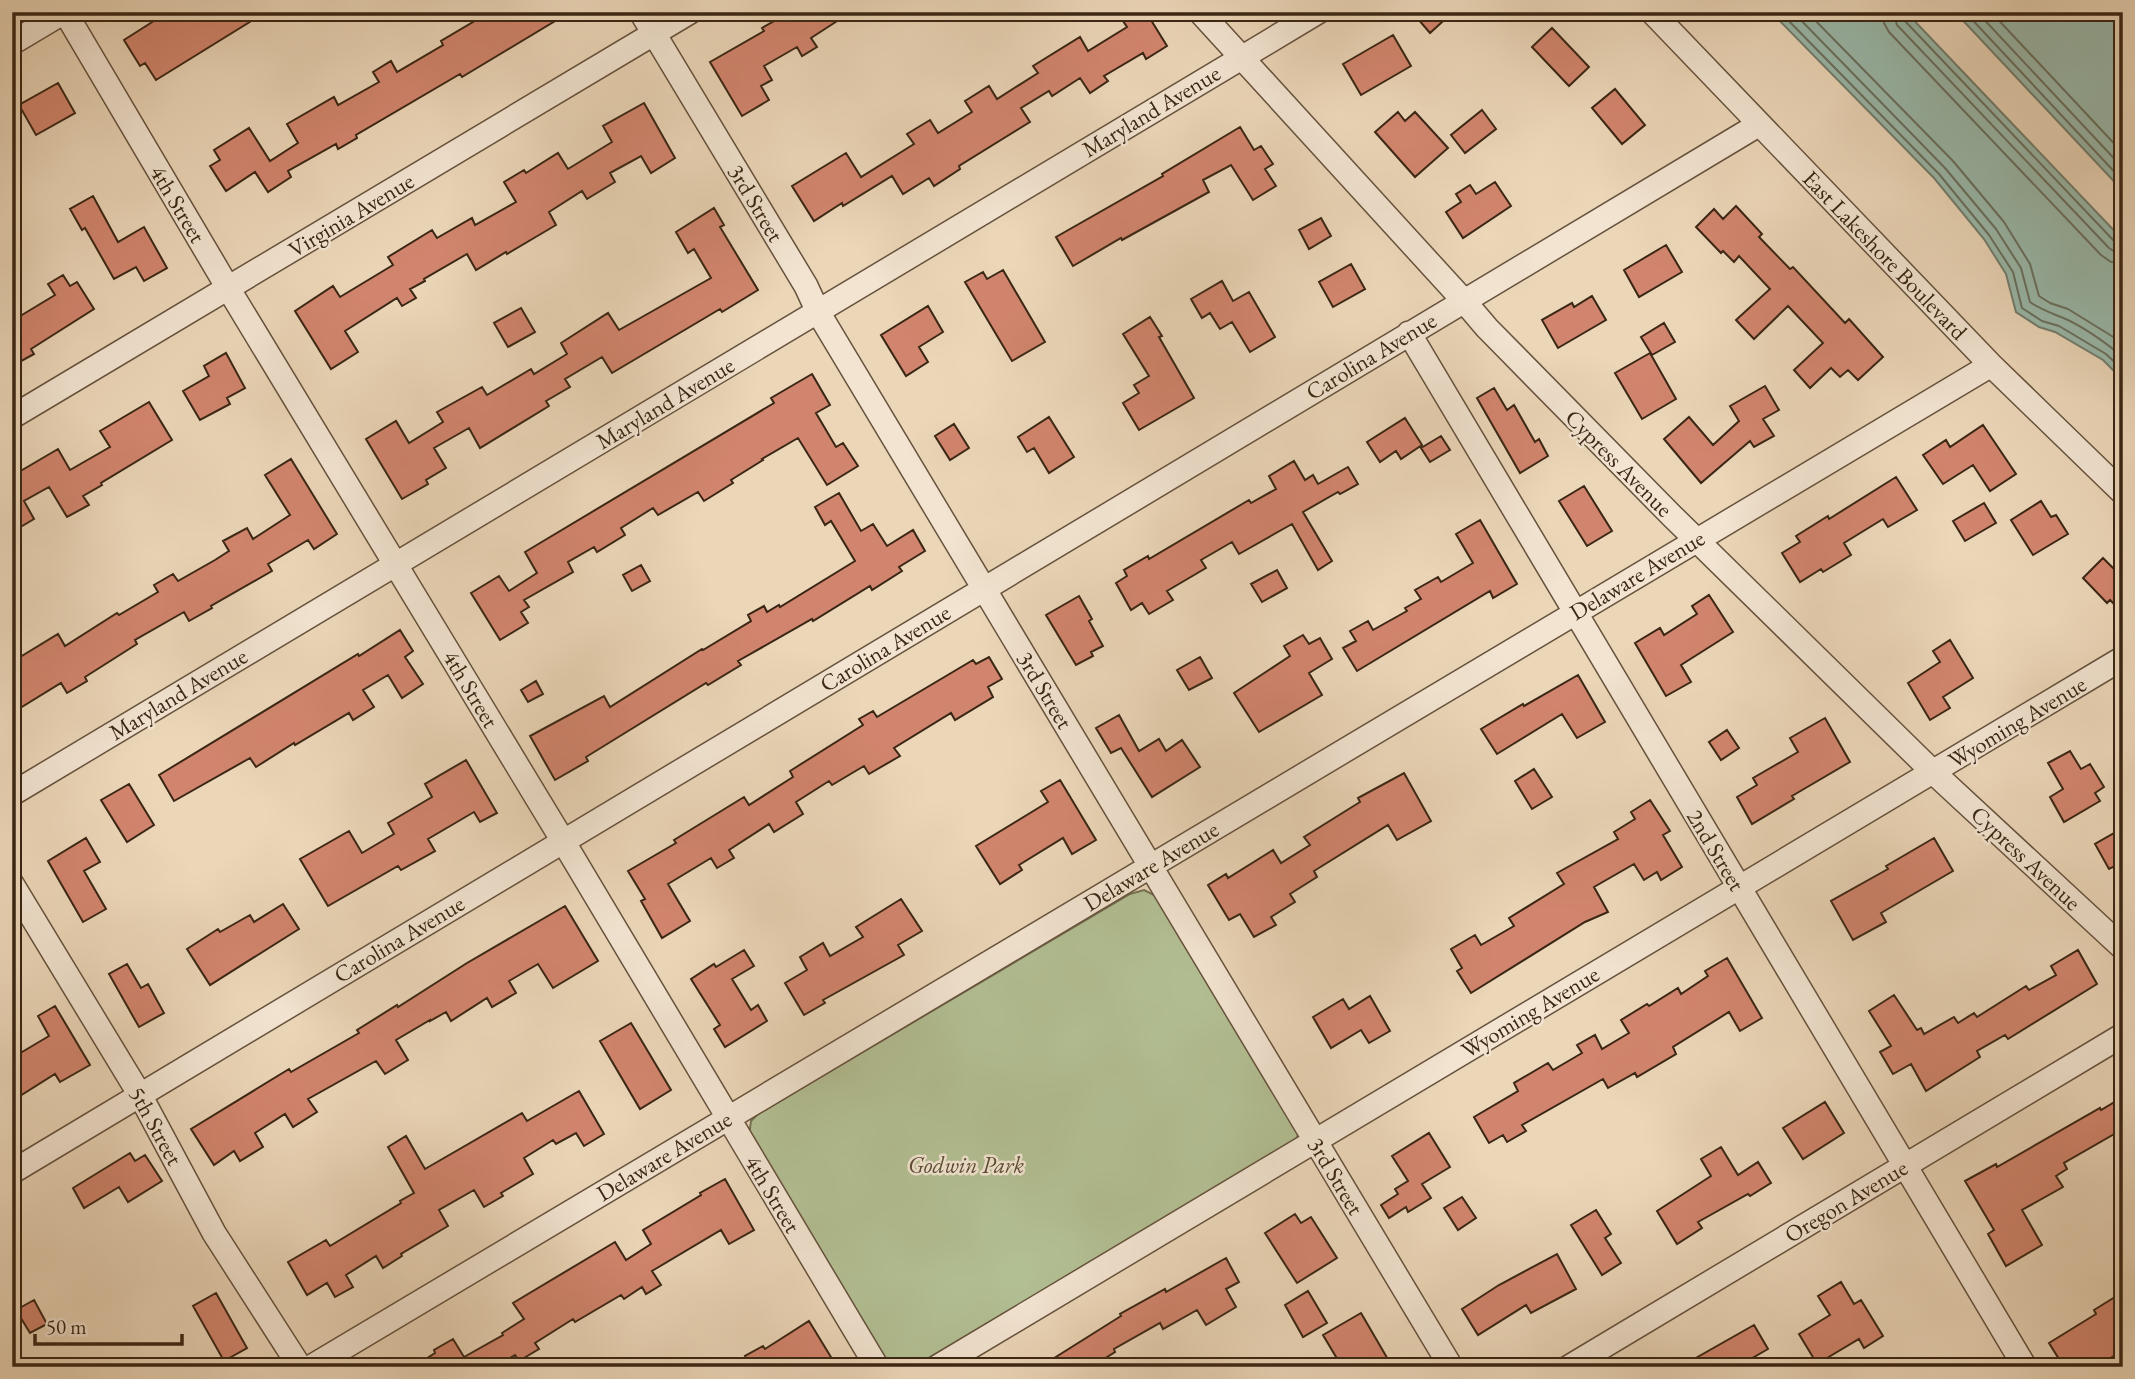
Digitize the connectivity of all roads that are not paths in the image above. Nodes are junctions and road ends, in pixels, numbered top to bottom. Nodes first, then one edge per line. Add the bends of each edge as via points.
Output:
1 (65, 12) edge
2 (641, 12) edge
3 (690, 12) edge
4 (1200, 12) edge
5 (1318, 12) edge
6 (1652, 12) edge
7 (653, 34) junction
8 (12, 43) edge
9 (1241, 58) junction
10 (1758, 125) junction
11 (228, 288) junction
12 (1464, 300) junction
13 (818, 312) junction
14 (1409, 333) junction
15 (1991, 365) junction
16 (12, 417) edge
17 (2123, 493) edge
18 (1696, 539) junction
19 (396, 564) junction
20 (985, 589) junction
21 (1575, 612) junction
22 (2123, 658) edge
23 (1933, 772) junction
24 (12, 794) edge
25 (563, 841) junction
26 (1151, 867) junction
27 (12, 884) edge
28 (1739, 888) junction
29 (2123, 948) edge
30 (2123, 1035) edge
31 (140, 1095) junction
32 (728, 1117) junction
33 (1314, 1140) junction
34 (1905, 1166) junction
35 (12, 1172) edge
36 (300, 1367) edge
37 (311, 1367) edge
38 (877, 1367) edge
39 (937, 1367) edge
40 (1451, 1367) edge
41 (1569, 1367) edge
42 (2025, 1367) edge

1 - 8 street
1 - 11 street, 4th Street
2 - 7 street, 3rd Street
3 - 7 street, Virginia Avenue
4 - 9 street, Cypress Avenue
5 - 9 street, Maryland Avenue
6 - 10 street, East Lakeshore Boulevard
7 - 11 street, Virginia Avenue
7 - 13 street, 3rd Street
9 - 12 street, Cypress Avenue
9 - 13 street, Maryland Avenue
10 - 12 street, Carolina Avenue
10 - 15 street, East Lakeshore Boulevard
11 - 16 street, Virginia Avenue
11 - 19 street, 4th Street
12 - 14 street, Carolina Avenue
12 - 18 street, Cypress Avenue
13 - 19 street, Maryland Avenue
13 - 20 street, 3rd Street
14 - 20 street, Carolina Avenue
14 - 21 street, 2nd Street
15 - 17 street, East Lakeshore Boulevard
15 - 18 street, Delaware Avenue
18 - 21 street, Delaware Avenue
18 - 23 street, Cypress Avenue
19 - 24 street, Maryland Avenue
19 - 25 street, 4th Street
20 - 25 street, Carolina Avenue
20 - 26 street, 3rd Street
21 - 26 street, Delaware Avenue
21 - 28 street, 2nd Street
22 - 23 street, Wyoming Avenue
23 - 28 street, Wyoming Avenue
23 - 29 street, Cypress Avenue
25 - 31 street, Carolina Avenue
25 - 32 street, 4th Street
26 - 32 street, Delaware Avenue
26 - 33 street, 3rd Street
27 - 31 street, 5th Street
28 - 33 street, Wyoming Avenue
28 - 34 street, 2nd Street
30 - 34 street, Oregon Avenue
31 - 35 street, Carolina Avenue
31 - 36 street, 5th Street via 214,1233
32 - 37 street, Delaware Avenue
32 - 38 street, 4th Street
33 - 39 street, Wyoming Avenue
33 - 40 street, 3rd Street
34 - 41 street, Oregon Avenue
34 - 42 street, 2nd Street

